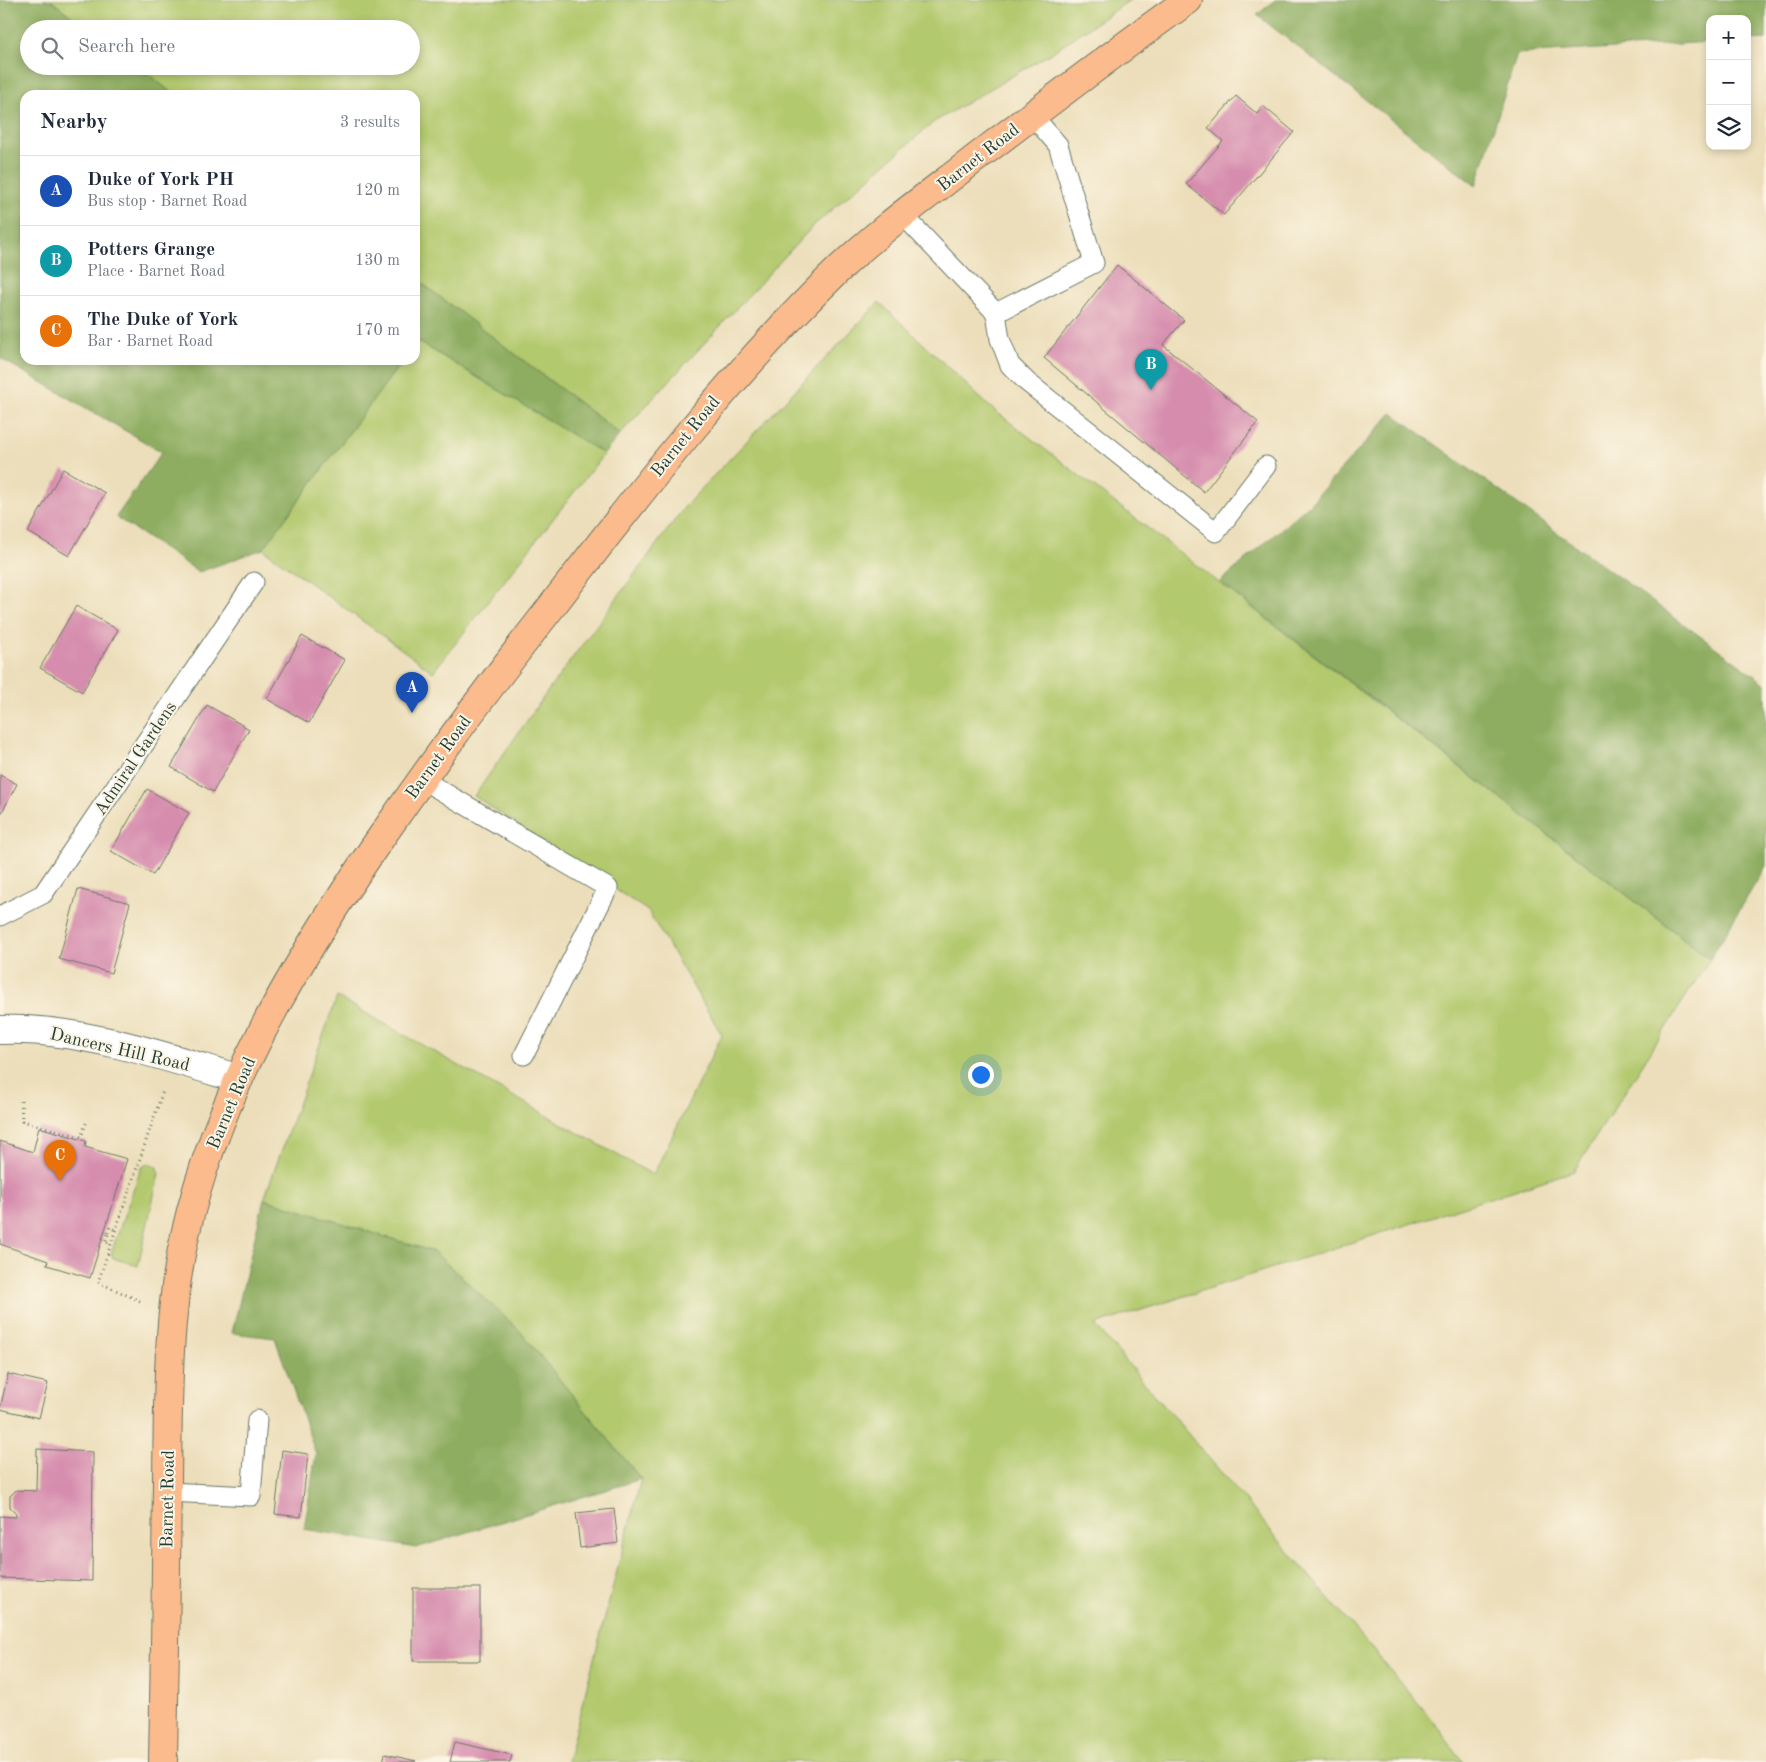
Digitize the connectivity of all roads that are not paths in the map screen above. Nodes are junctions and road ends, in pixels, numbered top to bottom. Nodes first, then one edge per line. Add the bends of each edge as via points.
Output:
1 (1188, 0) edge
2 (1032, 116) junction
3 (903, 215) junction
4 (996, 312) junction
5 (1266, 466) dead end
6 (254, 582) dead end
7 (421, 779) junction
8 (0, 916) edge
9 (0, 1030) edge
10 (524, 1055) dead end
11 (239, 1079) junction
12 (257, 1420) dead end
13 (167, 1492) junction
14 (163, 1762) edge

1 - 2 main road, Barnet Road
2 - 3 main road, Barnet Road
2 - 4 lane via 1058,145 1094,263
3 - 4 lane
3 - 7 main road, Barnet Road via 840,267 723,389 612,528
4 - 5 lane via 1000,339 1010,365 1027,382 1216,532
6 - 8 lane, Admiral Gardens via 42,894
7 - 10 lane via 608,888
7 - 11 main road, Barnet Road via 289,980
9 - 11 street, Dancers Hill Road via 68,1034 174,1059
11 - 13 main road, Barnet Road via 205,1164 185,1237 173,1316
12 - 13 lane via 251,1496
13 - 14 main road, Barnet Road

